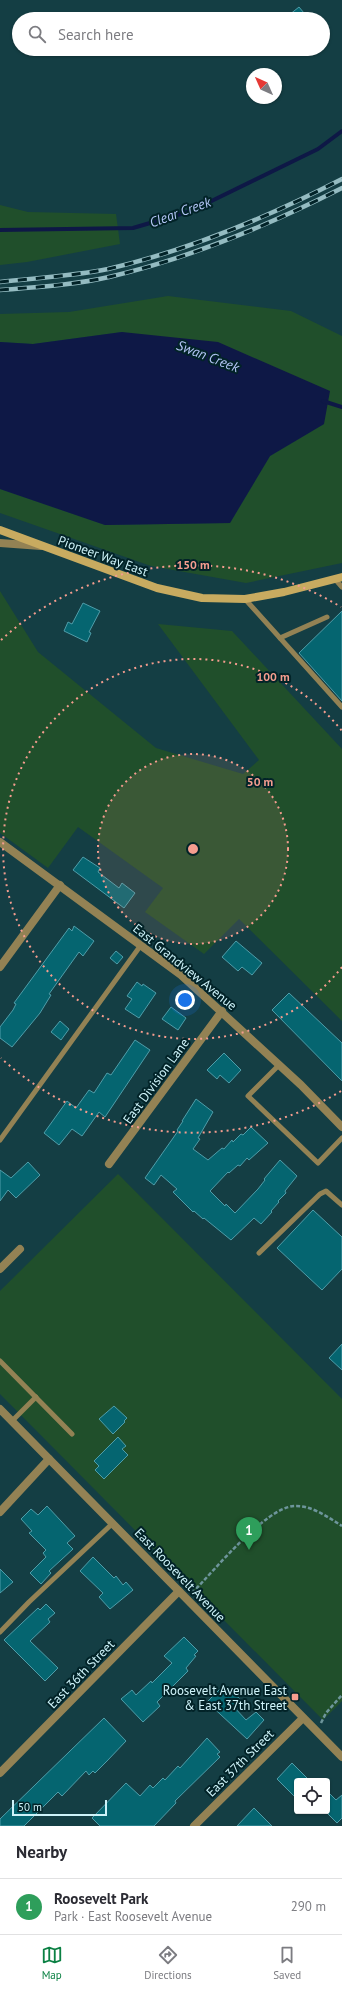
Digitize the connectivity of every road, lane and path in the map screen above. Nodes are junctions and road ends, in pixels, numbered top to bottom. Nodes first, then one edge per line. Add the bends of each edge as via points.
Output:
1 (0, 530) edge
2 (0, 543) edge
3 (43, 547) junction
4 (338, 578) edge
5 (342, 586) edge
6 (245, 599) junction
7 (327, 617) dead end
8 (280, 638) junction
9 (342, 707) edge
10 (0, 842) edge
11 (60, 886) junction
12 (141, 945) junction
13 (0, 967) edge
14 (222, 1011) junction
15 (279, 1065) junction
16 (342, 1127) edge
17 (342, 1138) edge
18 (0, 1140) edge
19 (109, 1164) dead end
20 (342, 1205) edge
21 (20, 1249) dead end
22 (259, 1253) dead end
23 (0, 1269) edge
24 (0, 1361) edge
25 (36, 1397) junction
26 (0, 1409) edge
27 (12, 1420) junction
28 (72, 1434) dead end
29 (49, 1459) junction
30 (0, 1512) edge
31 (113, 1523) junction
32 (342, 1526) edge
33 (179, 1591) junction
34 (186, 1599) junction
35 (0, 1632) edge
36 (342, 1695) edge
37 (303, 1718) junction
38 (316, 1731) junction
39 (342, 1757) edge
40 (0, 1773) edge
41 (194, 1826) edge

1 - 3 main road, Pioneer Way East
2 - 3 street
3 - 6 main road, Pioneer Way East via 157,588 202,598
4 - 5 lane
4 - 6 main road, Pioneer Way East
6 - 8 lane
7 - 8 lane
8 - 9 lane
10 - 11 street, East Grandview Avenue
11 - 12 street, East Grandview Avenue
11 - 13 street
12 - 14 street, East Grandview Avenue
12 - 18 lane
14 - 15 street, East Grandview Avenue
14 - 19 street, East Division Lane
15 - 16 street, East Grandview Avenue
15 - 17 lane via 248,1096 318,1163
20 - 22 lane via 330,1193 326,1191 320,1194
21 - 23 street
24 - 25 lane
25 - 27 lane
25 - 28 lane
26 - 27 street, East Roosevelt Avenue
27 - 29 street, East Roosevelt Avenue
29 - 30 street
29 - 31 street, East Roosevelt Avenue
31 - 33 street, East Roosevelt Avenue
31 - 35 lane
32 - 34 path via 313,1510 295,1506 282,1508 260,1523
33 - 34 street, East Roosevelt Avenue
33 - 40 street, East 36th Street
34 - 37 street, East Roosevelt Avenue
36 - 38 path via 326,1712
37 - 38 street, East Roosevelt Avenue
37 - 41 street, East 37th Street
38 - 39 street, East Roosevelt Avenue

